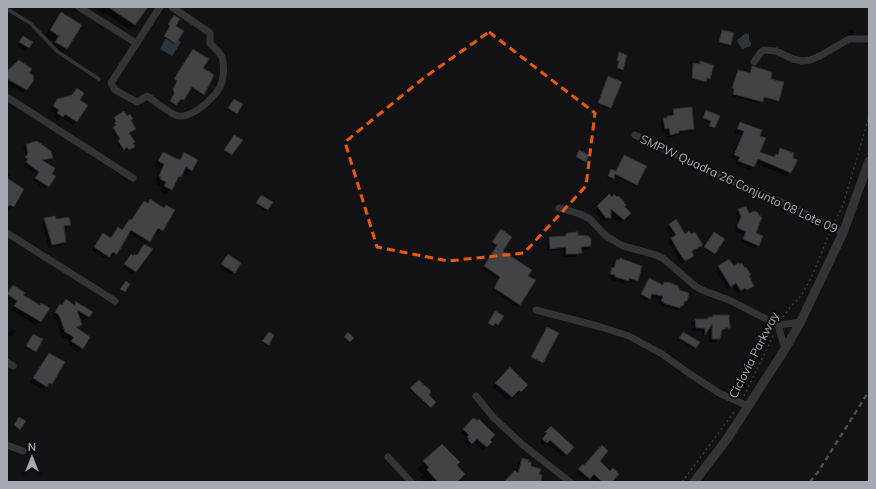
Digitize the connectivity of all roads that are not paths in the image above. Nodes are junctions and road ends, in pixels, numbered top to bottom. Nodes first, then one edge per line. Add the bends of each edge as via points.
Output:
1 (79, 7) edge
2 (160, 7) edge
3 (172, 7) edge
4 (7, 8) edge
5 (869, 39) edge
6 (136, 43) junction
7 (754, 62) dead end
8 (99, 78) dead end
9 (7, 97) edge
10 (635, 135) dead end
11 (869, 162) edge
12 (133, 178) dead end
13 (559, 208) dead end
14 (7, 233) edge
15 (843, 233) junction
16 (114, 301) dead end
17 (536, 310) dead end
18 (802, 321) junction
19 (778, 325) junction
20 (785, 349) junction
21 (476, 396) dead end
22 (744, 404) junction
23 (7, 445) edge
24 (23, 451) dead end
25 (388, 457) dead end
26 (411, 482) edge
27 (570, 482) edge
28 (694, 482) edge

1 - 6 street
2 - 6 street
3 - 6 street via 210,33 210,43 222,58 222,83 202,108 186,116 177,116 147,96 137,102 115,90 112,80
4 - 8 lane via 30,23 58,52
5 - 7 street via 849,38 820,56 802,61 776,51 764,50
9 - 12 street
10 - 15 street, SMPW Quadra 26 Conjunto 08 Lote 09 via 799,210
11 - 15 street
13 - 19 street via 590,219 606,236 623,246 664,259 702,290 743,306
14 - 16 street
15 - 18 street
17 - 22 street via 629,336 662,354 719,393
18 - 19 street
18 - 20 street
19 - 20 street
20 - 22 street
21 - 27 street via 493,417 523,445
22 - 28 street via 727,439
23 - 24 street
25 - 26 street

